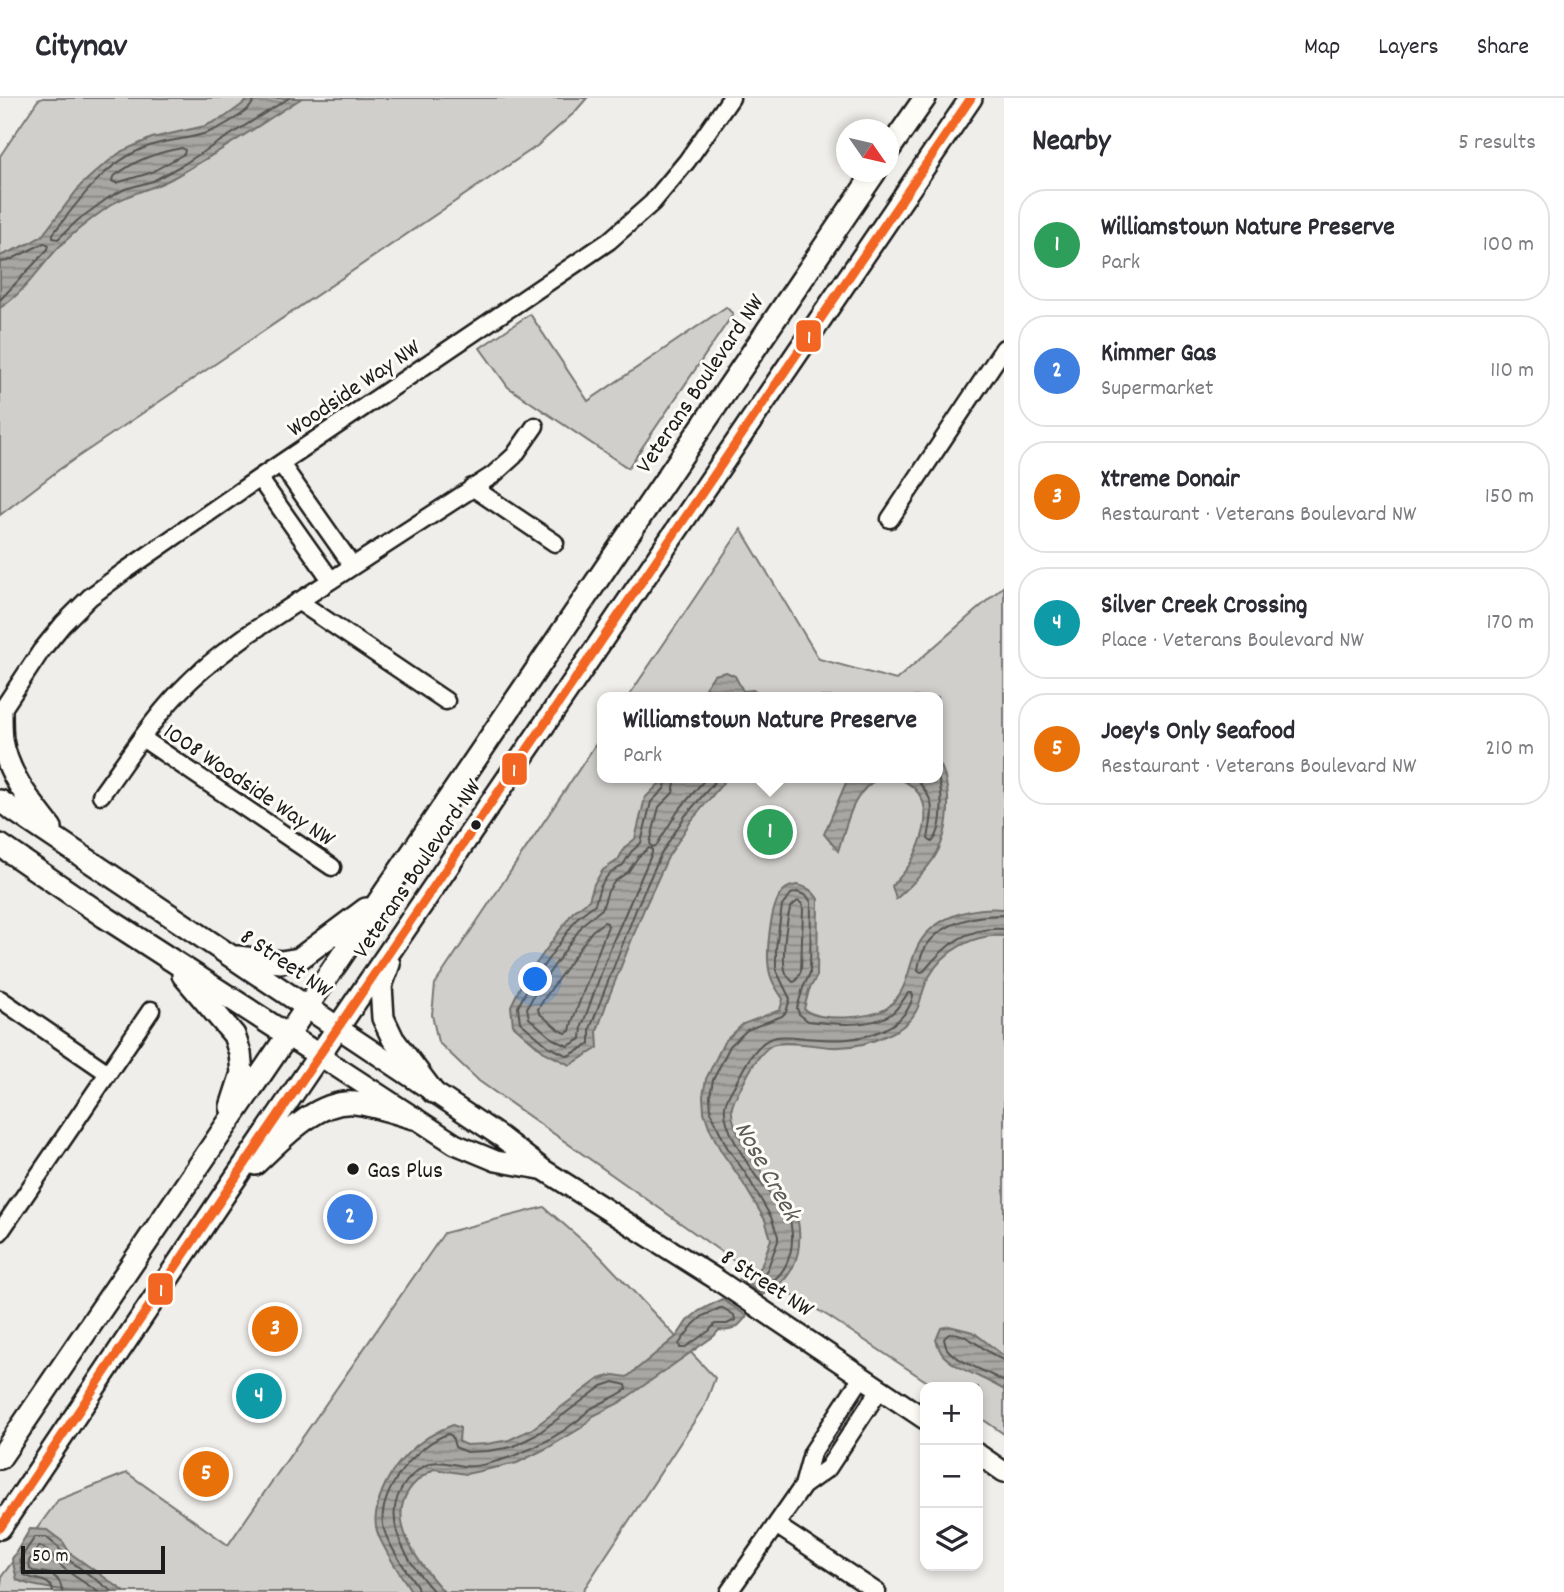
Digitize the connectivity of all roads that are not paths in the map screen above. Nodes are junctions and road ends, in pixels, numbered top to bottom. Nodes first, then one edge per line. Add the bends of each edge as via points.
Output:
1 (731, 98) edge
2 (925, 98) edge
3 (971, 98) edge
4 (899, 135) edge
5 (868, 182) edge
6 (1004, 348) edge
7 (535, 426) dead end
8 (281, 464) junction
9 (259, 478) junction
10 (472, 487) junction
11 (890, 519) dead end
12 (555, 543) dead end
13 (352, 565) junction
14 (331, 580) junction
15 (298, 601) junction
16 (446, 701) dead end
17 (0, 712) edge
18 (142, 738) junction
19 (101, 795) dead end
20 (0, 801) edge
21 (63, 843) junction
22 (0, 845) edge
23 (332, 867) dead end
24 (379, 900) junction
25 (399, 940) junction
26 (231, 956) junction
27 (168, 958) junction
28 (0, 999) edge
29 (307, 1007) junction
30 (151, 1010) dead end
31 (338, 1028) junction
32 (288, 1035) junction
33 (320, 1056) junction
34 (108, 1073) junction
35 (433, 1092) junction
36 (414, 1118) junction
37 (223, 1130) junction
38 (544, 1170) junction
39 (230, 1186) junction
40 (0, 1232) edge
41 (862, 1377) junction
42 (880, 1389) junction
43 (920, 1416) edge
44 (983, 1457) edge
45 (0, 1458) edge
46 (1004, 1472) edge
47 (803, 1486) junction
48 (776, 1525) junction
49 (0, 1528) edge
50 (729, 1592) edge
51 (877, 1592) edge

1 - 8 street, Woodside Way NW via 687,162 652,203 609,242
2 - 4 main road
3 - 25 main road, Veterans Boulevard NW
5 - 24 main road, Veterans Boulevard NW
6 - 11 street
7 - 10 street, 1008 Woodside Way NW via 507,464
8 - 9 street, Woodside Way NW
8 - 13 street
9 - 14 street
9 - 17 street, Woodside Way NW via 90,597 41,651
10 - 12 street
10 - 13 street, 1008 Woodside Way NW
13 - 14 street, 1008 Woodside Way NW
14 - 15 street, 1008 Woodside Way NW
15 - 16 street
15 - 18 street, 1008 Woodside Way NW via 212,661 186,684
17 - 21 main road via 13,776
18 - 19 street, 1008 Woodside Way NW
18 - 23 street, 1008 Woodside Way NW
20 - 21 main road, 8 Street NW
21 - 26 main road, 8 Street NW
22 - 27 main road, 8 Street NW
24 - 26 main road via 299,959 281,962
24 - 29 main road, Veterans Boulevard NW
25 - 31 main road, Veterans Boulevard NW
25 - 35 main road via 381,986 383,1018
26 - 29 main road, 8 Street NW
27 - 32 main road, 8 Street NW
27 - 37 main road via 234,1035 240,1052 242,1073
28 - 34 street
29 - 31 main road, 8 Street NW
29 - 32 main road, Veterans Boulevard NW
30 - 34 street
31 - 33 main road, Veterans Boulevard NW
31 - 35 street, 8 Street NW
32 - 33 main road, 8 Street NW
32 - 37 main road, Veterans Boulevard NW
33 - 36 street, 8 Street NW
33 - 39 main road, Veterans Boulevard NW
34 - 40 street
35 - 38 street, 8 Street NW
36 - 38 street, 8 Street NW via 455,1144 496,1161
36 - 39 main road via 354,1103 329,1106 304,1120
37 - 45 main road, Veterans Boulevard NW
38 - 41 street, 8 Street NW
39 - 49 main road, Veterans Boulevard NW
41 - 42 street, 8 Street NW
41 - 47 street via 812,1453
42 - 43 street, 8 Street NW
42 - 47 street via 828,1468
44 - 46 street
47 - 48 street
48 - 50 street
48 - 51 street

